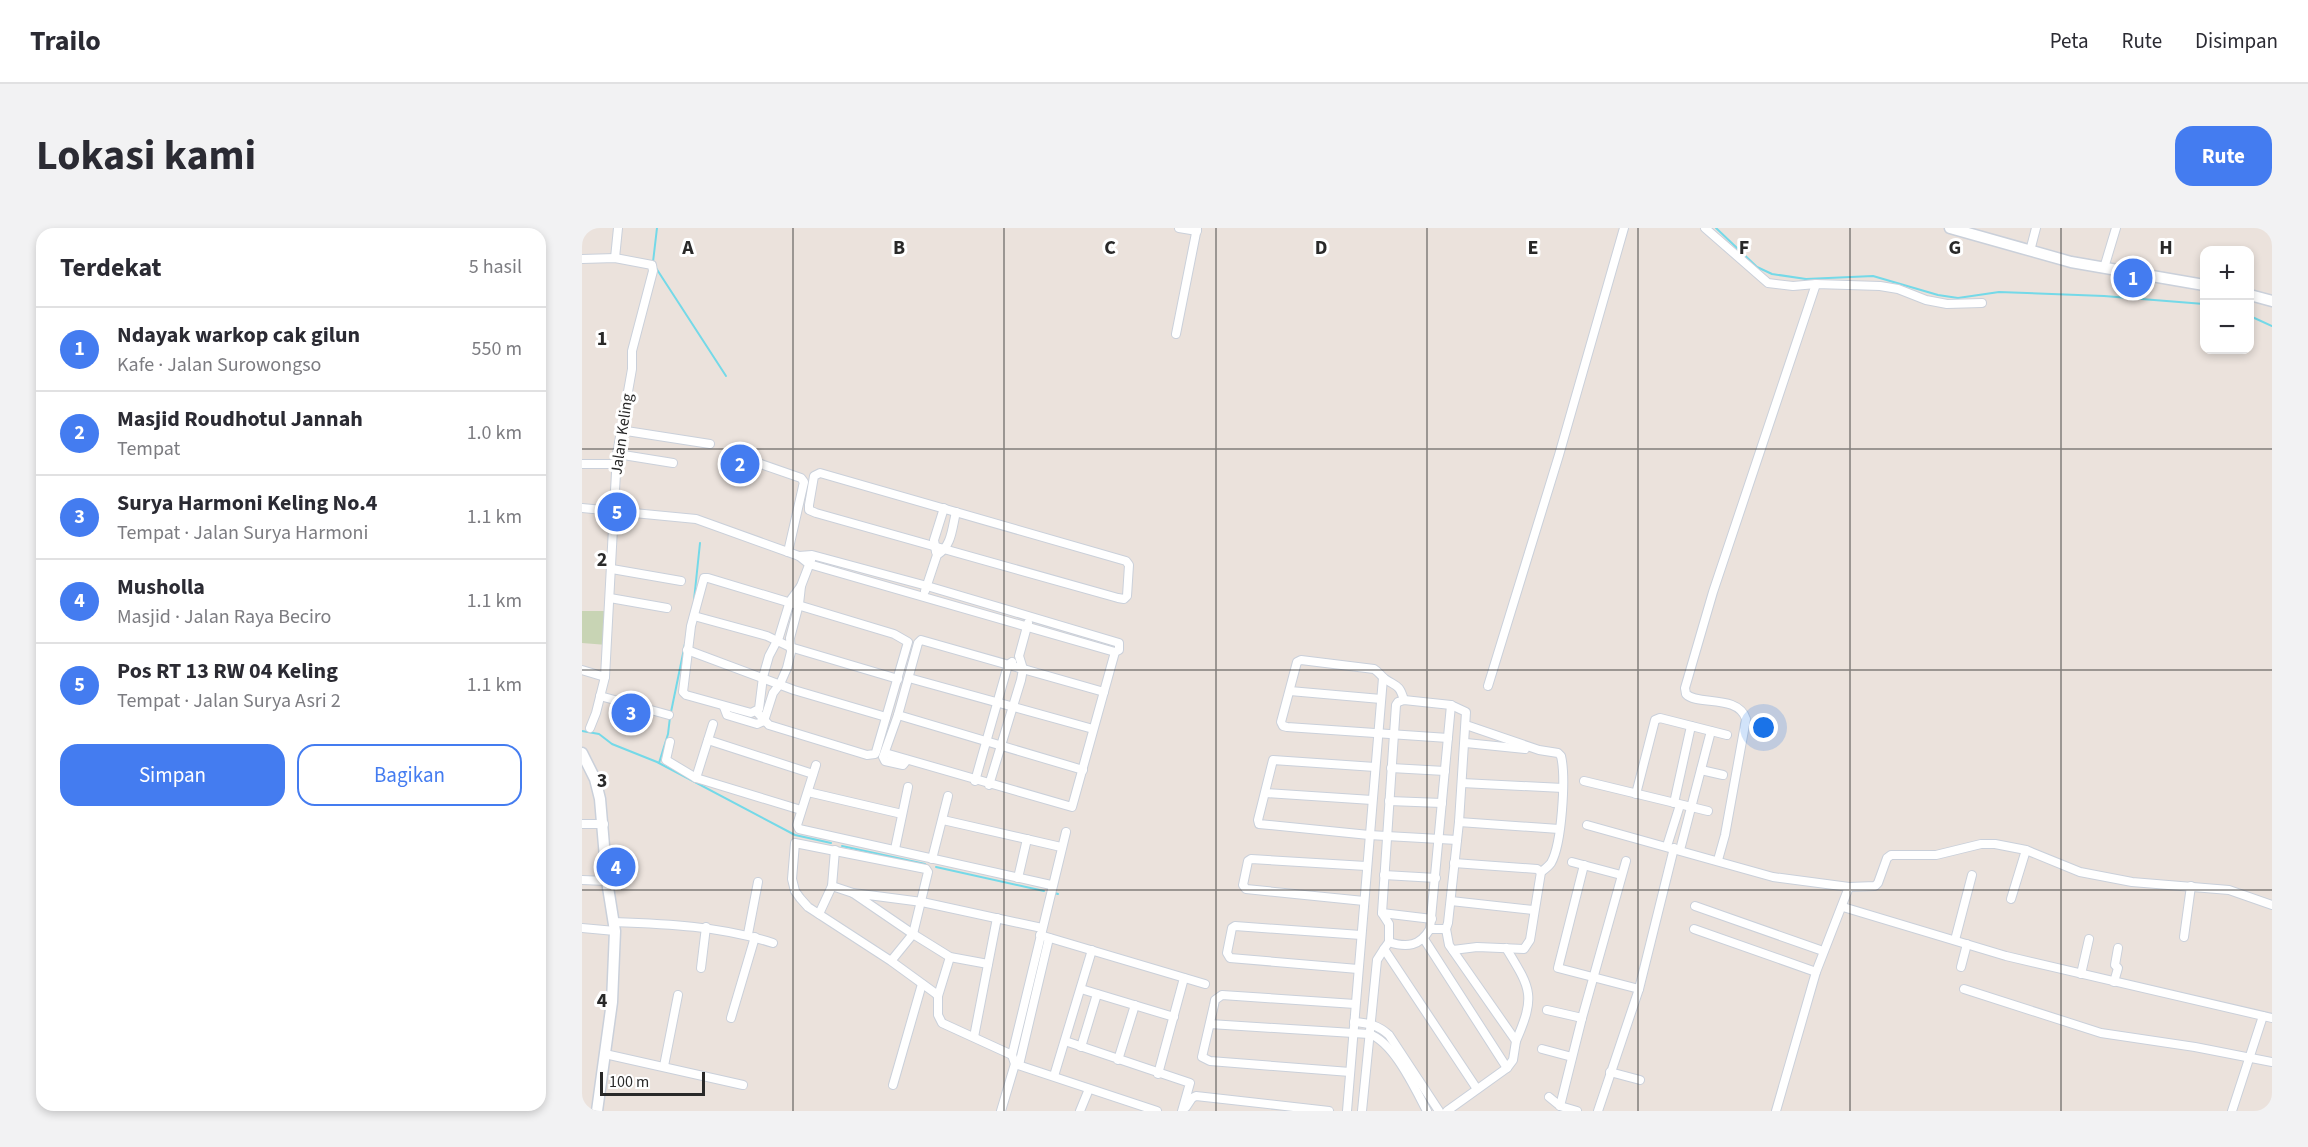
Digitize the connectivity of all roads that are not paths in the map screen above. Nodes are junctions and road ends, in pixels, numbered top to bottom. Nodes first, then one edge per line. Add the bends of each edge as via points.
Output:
1 (618, 228) edge
2 (1179, 228) edge
3 (1623, 228) edge
4 (1705, 228) edge
5 (1950, 228) edge
6 (2036, 228) edge
7 (2116, 228) edge
8 (1197, 230) edge
9 (1979, 232) edge
10 (2030, 251) junction
11 (615, 258) junction
12 (582, 259) edge
13 (2104, 268) junction
14 (2200, 284) edge
15 (1815, 287) junction
16 (2254, 296) edge
17 (2272, 301) edge
18 (1982, 303) dead end
19 (1176, 334) dead end
20 (620, 430) junction
21 (710, 444) dead end
22 (617, 454) junction
23 (758, 463) dead end
24 (582, 464) edge
25 (617, 464) junction
26 (673, 464) dead end
27 (582, 508) edge
28 (944, 508) junction
29 (614, 510) junction
30 (956, 512) junction
31 (939, 551) junction
32 (788, 552) junction
33 (812, 555) junction
34 (799, 556) junction
35 (809, 564) junction
36 (612, 569) junction
37 (681, 581) dead end
38 (927, 586) junction
39 (923, 597) junction
40 (610, 598) junction
41 (794, 603) junction
42 (667, 608) dead end
43 (694, 616) junction
44 (1030, 617) junction
45 (1027, 627) junction
46 (777, 640) junction
47 (790, 647) junction
48 (687, 650) junction
49 (1114, 652) junction
50 (1019, 656) junction
51 (1008, 665) junction
52 (1023, 669) junction
53 (582, 670) edge
54 (605, 677) junction
55 (763, 677) junction
56 (909, 678) junction
57 (1383, 678) junction
58 (898, 679) junction
59 (780, 684) junction
60 (1488, 686) dead end
61 (1290, 691) junction
62 (1104, 692) junction
63 (600, 696) junction
64 (1381, 699) junction
65 (1404, 700) junction
66 (996, 703) junction
67 (1451, 705) junction
68 (724, 706) junction
69 (1013, 708) junction
70 (756, 711) junction
71 (669, 715) dead end
72 (898, 715) junction
73 (886, 717) junction
74 (764, 721) junction
75 (713, 724) dead end
76 (1466, 725) junction
77 (1691, 726) junction
78 (590, 728) dead end
79 (1094, 729) junction
80 (1711, 731) junction
81 (1377, 734) junction
82 (1394, 734) junction
83 (1727, 735) dead end
84 (1448, 738) junction
85 (708, 740) junction
86 (985, 741) junction
87 (670, 742) dead end
88 (1466, 743) junction
89 (1001, 746) junction
90 (1539, 750) junction
91 (582, 753) edge
92 (1374, 767) junction
93 (1391, 768) junction
94 (1083, 770) junction
95 (1701, 770) junction
96 (1445, 771) junction
97 (1723, 775) dead end
98 (696, 778) junction
99 (975, 781) junction
100 (1584, 781) dead end
101 (1462, 783) junction
102 (989, 785) junction
103 (908, 787) dead end
104 (1563, 788) junction
105 (808, 792) junction
106 (1266, 793) junction
107 (1635, 794) junction
108 (948, 796) dead end
109 (1372, 800) junction
110 (1389, 801) junction
111 (1442, 803) junction
112 (1677, 804) junction
113 (1691, 807) junction
114 (801, 810) junction
115 (1708, 811) dead end
116 (902, 814) junction
117 (943, 820) junction
118 (1459, 822) junction
119 (582, 824) edge
120 (604, 824) junction
121 (1587, 825) dead end
122 (1559, 829) junction
123 (1066, 832) dead end
124 (1369, 835) junction
125 (1387, 836) junction
126 (1027, 839) junction
127 (1439, 839) junction
128 (1457, 840) junction
129 (1061, 847) junction
130 (1674, 848) junction
131 (895, 849) junction
132 (835, 850) junction
133 (2026, 850) junction
134 (932, 859) junction
135 (1718, 860) junction
136 (1626, 861) dead end
137 (1572, 862) dead end
138 (1454, 863) junction
139 (1584, 865) junction
140 (1366, 866) junction
141 (1540, 872) junction
142 (1384, 875) junction
143 (1621, 875) junction
144 (1972, 875) dead end
145 (1018, 878) junction
146 (1436, 878) junction
147 (582, 880) edge
148 (608, 881) junction
149 (758, 882) dead end
150 (1051, 885) junction
151 (832, 886) junction
152 (2190, 886) junction
153 (1850, 887) junction
154 (854, 893) junction
155 (2011, 899) dead end
156 (1364, 901) junction
157 (1451, 901) junction
158 (922, 902) junction
159 (2272, 905) edge
160 (1695, 906) dead end
161 (1843, 907) junction
162 (1533, 910) junction
163 (819, 914) junction
164 (1382, 914) junction
165 (998, 918) junction
166 (1432, 919) junction
167 (614, 926) junction
168 (706, 927) junction
169 (582, 928) edge
170 (1430, 929) junction
171 (1446, 929) junction
172 (1694, 929) dead end
173 (913, 934) junction
174 (1044, 934) junction
175 (1361, 935) junction
176 (752, 936) junction
177 (2184, 937) dead end
178 (1424, 939) junction
179 (2090, 939) dead end
180 (1955, 940) junction
181 (773, 943) dead end
182 (1967, 944) junction
183 (1387, 946) junction
184 (1506, 948) junction
185 (2118, 948) dead end
186 (1092, 950) junction
187 (1453, 950) junction
188 (1823, 951) junction
189 (950, 957) junction
190 (891, 961) junction
191 (988, 964) junction
192 (1961, 967) dead end
193 (701, 968) dead end
194 (1358, 969) junction
195 (1816, 972) junction
196 (2081, 974) junction
197 (1184, 978) junction
198 (1594, 978) junction
199 (2114, 982) junction
200 (922, 984) junction
201 (1205, 984) dead end
202 (1081, 989) junction
203 (1640, 989) junction
204 (1964, 989) dead end
205 (1097, 994) junction
206 (678, 995) dead end
207 (938, 996) junction
208 (1355, 1004) junction
209 (1135, 1005) junction
210 (1547, 1011) dead end
211 (1173, 1017) junction
212 (2268, 1017) edge
213 (731, 1018) dead end
214 (1581, 1018) junction
215 (1354, 1022) junction
216 (1370, 1023) junction
217 (1210, 1024) junction
218 (1353, 1034) junction
219 (1369, 1034) junction
220 (974, 1037) junction
221 (1065, 1041) junction
222 (1516, 1041) junction
223 (1081, 1047) junction
224 (1542, 1050) dead end
225 (605, 1054) junction
226 (1012, 1055) junction
227 (2250, 1056) junction
228 (1572, 1057) junction
229 (1118, 1060) junction
230 (2272, 1062) edge
231 (1017, 1065) junction
232 (664, 1066) junction
233 (1507, 1068) junction
234 (1350, 1072) junction
235 (1611, 1072) junction
236 (1158, 1074) junction
237 (1054, 1076) junction
238 (1640, 1080) dead end
239 (743, 1085) dead end
240 (893, 1085) dead end
241 (1089, 1089) junction
242 (1477, 1089) junction
243 (1548, 1097) dead end
244 (1560, 1106) junction
245 (597, 1111) edge
246 (1001, 1111) edge
247 (1080, 1111) edge
248 (1157, 1111) edge
249 (1184, 1111) edge
250 (1329, 1111) edge
251 (1347, 1111) edge
252 (1362, 1111) edge
253 (1427, 1111) edge
254 (1439, 1111) edge
255 (1447, 1111) edge
256 (1577, 1111) edge
257 (1598, 1111) edge
258 (1776, 1111) edge
259 (2232, 1111) edge

1 - 11 street
2 - 8 street
3 - 60 street
4 - 15 street via 1768,283
5 - 9 street
6 - 10 street
7 - 13 street
8 - 19 street
9 - 10 street
10 - 13 street
11 - 12 street
11 - 20 street, Jalan Keling via 652,266 632,351
13 - 14 street
15 - 18 street via 1880,286 1947,304
15 - 135 street via 1685,688 1691,698 1720,701 1739,709 1746,719
16 - 17 street
20 - 21 street
20 - 22 street, Jalan Keling
22 - 25 street, Jalan Keling
22 - 26 street
23 - 32 street via 804,482
24 - 25 street
25 - 29 street, Jalan Keling
27 - 29 street
28 - 30 street
28 - 31 street
28 - 31 street via 820,473 814,476 809,510
29 - 32 street via 696,519
29 - 36 street, Jalan Keling
30 - 31 street
30 - 31 street via 1126,561 1127,596 1118,598
31 - 38 street
32 - 34 street
33 - 34 street
33 - 35 street
33 - 38 street
34 - 35 street
35 - 39 street
35 - 41 street
36 - 37 street
36 - 40 street, Jalan Keling
38 - 39 street
38 - 44 street
39 - 45 street
40 - 42 street
40 - 54 street, Jalan Keling
41 - 43 street via 706,578
41 - 46 street
41 - 47 street
41 - 58 street via 906,639 909,645
43 - 46 street
43 - 48 street
44 - 45 street
44 - 49 street via 1116,640 1120,646
45 - 49 street
45 - 50 street
46 - 47 street
46 - 55 street
47 - 58 street
47 - 59 street
48 - 55 street
48 - 68 street via 683,692
49 - 62 street
50 - 51 street
50 - 52 street
51 - 52 street
51 - 56 street via 921,640
51 - 66 street
52 - 62 street
52 - 69 street
53 - 54 street
54 - 63 street, Jalan Keling
55 - 59 street
55 - 70 street
56 - 66 street
56 - 72 street
57 - 61 street via 1378,671 1368,668 1301,660 1297,662
57 - 64 street
57 - 65 street via 1397,685
58 - 73 street
59 - 73 street
59 - 74 street
61 - 64 street
61 - 81 street via 1283,726
62 - 79 street
63 - 71 street
63 - 78 street, Jalan Keling
64 - 81 street
65 - 67 street
65 - 82 street via 1396,705
66 - 69 street
66 - 86 street
67 - 76 street via 1466,710
67 - 84 street
68 - 70 street
68 - 74 street via 727,715 757,724
69 - 79 street
69 - 89 street
70 - 74 street
72 - 86 street
72 - 99 street via 884,760 897,765 907,760
73 - 74 street via 876,752 871,755
75 - 85 street
76 - 88 street
76 - 90 street
77 - 80 street
77 - 107 street via 1660,718 1652,722
77 - 112 street
79 - 94 street
80 - 83 street
80 - 95 street
81 - 82 street
81 - 92 street
82 - 84 street
82 - 93 street
84 - 96 street
85 - 98 street
85 - 105 street via 814,770
86 - 89 street
86 - 99 street
87 - 98 street via 666,760
88 - 90 street
88 - 101 street
89 - 94 street
89 - 102 street
90 - 104 street via 1561,756
91 - 120 street via 595,779
92 - 106 street via 1276,759
92 - 109 street
93 - 96 street
93 - 110 street
94 - 102 street via 1072,807
95 - 97 street
95 - 113 street
96 - 111 street
98 - 114 street
99 - 102 street
100 - 107 street
101 - 104 street
101 - 118 street
103 - 116 street
104 - 122 street
105 - 114 street
105 - 116 street
106 - 109 street
106 - 124 street via 1258,820 1261,825
107 - 112 street
108 - 117 street
109 - 124 street
110 - 111 street
110 - 125 street
111 - 127 street
112 - 113 street
112 - 130 street
113 - 115 street
113 - 130 street
114 - 131 street via 798,829
116 - 131 street
117 - 126 street
117 - 134 street
118 - 122 street
118 - 128 street
119 - 120 street
120 - 148 street
121 - 130 street
122 - 141 street via 1553,860
123 - 129 street
124 - 125 street
124 - 140 street
125 - 127 street
125 - 142 street
126 - 129 street
126 - 145 street
127 - 128 street
127 - 146 street
128 - 138 street
129 - 150 street
130 - 135 street
130 - 203 street
131 - 134 street
132 - 151 street
132 - 158 street via 926,868
132 - 163 street via 797,842 795,845 795,891
133 - 152 street via 2080,872 2132,882
133 - 153 street via 1995,843 1936,855 1891,855 1875,886
133 - 155 street
134 - 145 street
135 - 153 street via 1773,877
136 - 143 street
137 - 139 street
138 - 141 street
138 - 157 street
139 - 143 street
139 - 198 street via 1557,968
140 - 156 street
140 - 156 street via 1251,859 1243,885 1246,889
141 - 162 street via 1537,905
142 - 146 street
142 - 164 street
143 - 198 street
144 - 180 street
145 - 150 street
146 - 166 street
147 - 148 street
148 - 167 street
149 - 176 street
150 - 174 street
151 - 154 street
151 - 163 street
152 - 159 street via 2229,890
152 - 177 street
153 - 161 street
154 - 158 street
154 - 173 street
156 - 175 street
157 - 162 street
157 - 171 street
158 - 165 street
158 - 173 street
160 - 188 street
161 - 180 street
161 - 188 street
162 - 184 street via 1527,947
163 - 190 street
164 - 166 street
164 - 183 street via 1389,924
165 - 174 street
165 - 191 street
166 - 170 street
167 - 168 street
167 - 169 street
167 - 225 street via 612,1002
168 - 176 street
168 - 193 street
170 - 171 street
170 - 178 street
171 - 187 street
172 - 195 street
173 - 189 street
173 - 190 street
174 - 186 street
174 - 226 street
174 - 231 street
175 - 194 street
175 - 194 street via 1235,926 1227,953 1230,958
176 - 181 street
176 - 213 street
178 - 183 street
178 - 233 street
179 - 196 street
180 - 182 street
182 - 192 street
182 - 196 street
183 - 216 street via 1377,960
183 - 242 street
184 - 187 street
184 - 222 street via 1528,990 1528,1009
185 - 199 street
186 - 197 street
186 - 202 street
187 - 222 street
188 - 195 street
189 - 191 street
189 - 207 street
190 - 200 street
191 - 220 street
194 - 208 street
195 - 258 street
196 - 199 street
197 - 201 street
197 - 211 street
198 - 203 street
198 - 214 street
199 - 212 street
200 - 207 street
200 - 240 street
202 - 205 street
202 - 221 street
203 - 235 street
204 - 227 street via 2100,1033
205 - 209 street
205 - 223 street
206 - 232 street
207 - 220 street via 942,1023
208 - 215 street
208 - 217 street via 1226,994 1215,1000
209 - 211 street
209 - 229 street
210 - 214 street
211 - 236 street
212 - 227 street
214 - 228 street
215 - 216 street
215 - 218 street
216 - 219 street
216 - 254 street via 1389,1035
217 - 218 street
217 - 234 street via 1202,1057 1206,1060
218 - 219 street
218 - 234 street
219 - 252 street
219 - 253 street via 1377,1037 1394,1056
220 - 226 street
221 - 223 street
221 - 237 street
222 - 233 street via 1513,1060
223 - 229 street
224 - 228 street
225 - 232 street
225 - 245 street
226 - 231 street
227 - 230 street
227 - 259 street
228 - 244 street
229 - 236 street
231 - 237 street
231 - 246 street
232 - 239 street
233 - 242 street
234 - 251 street
235 - 238 street
235 - 257 street
236 - 249 street via 1190,1083
237 - 241 street
241 - 247 street
241 - 248 street
242 - 255 street
243 - 244 street
244 - 256 street
249 - 250 street via 1196,1096

